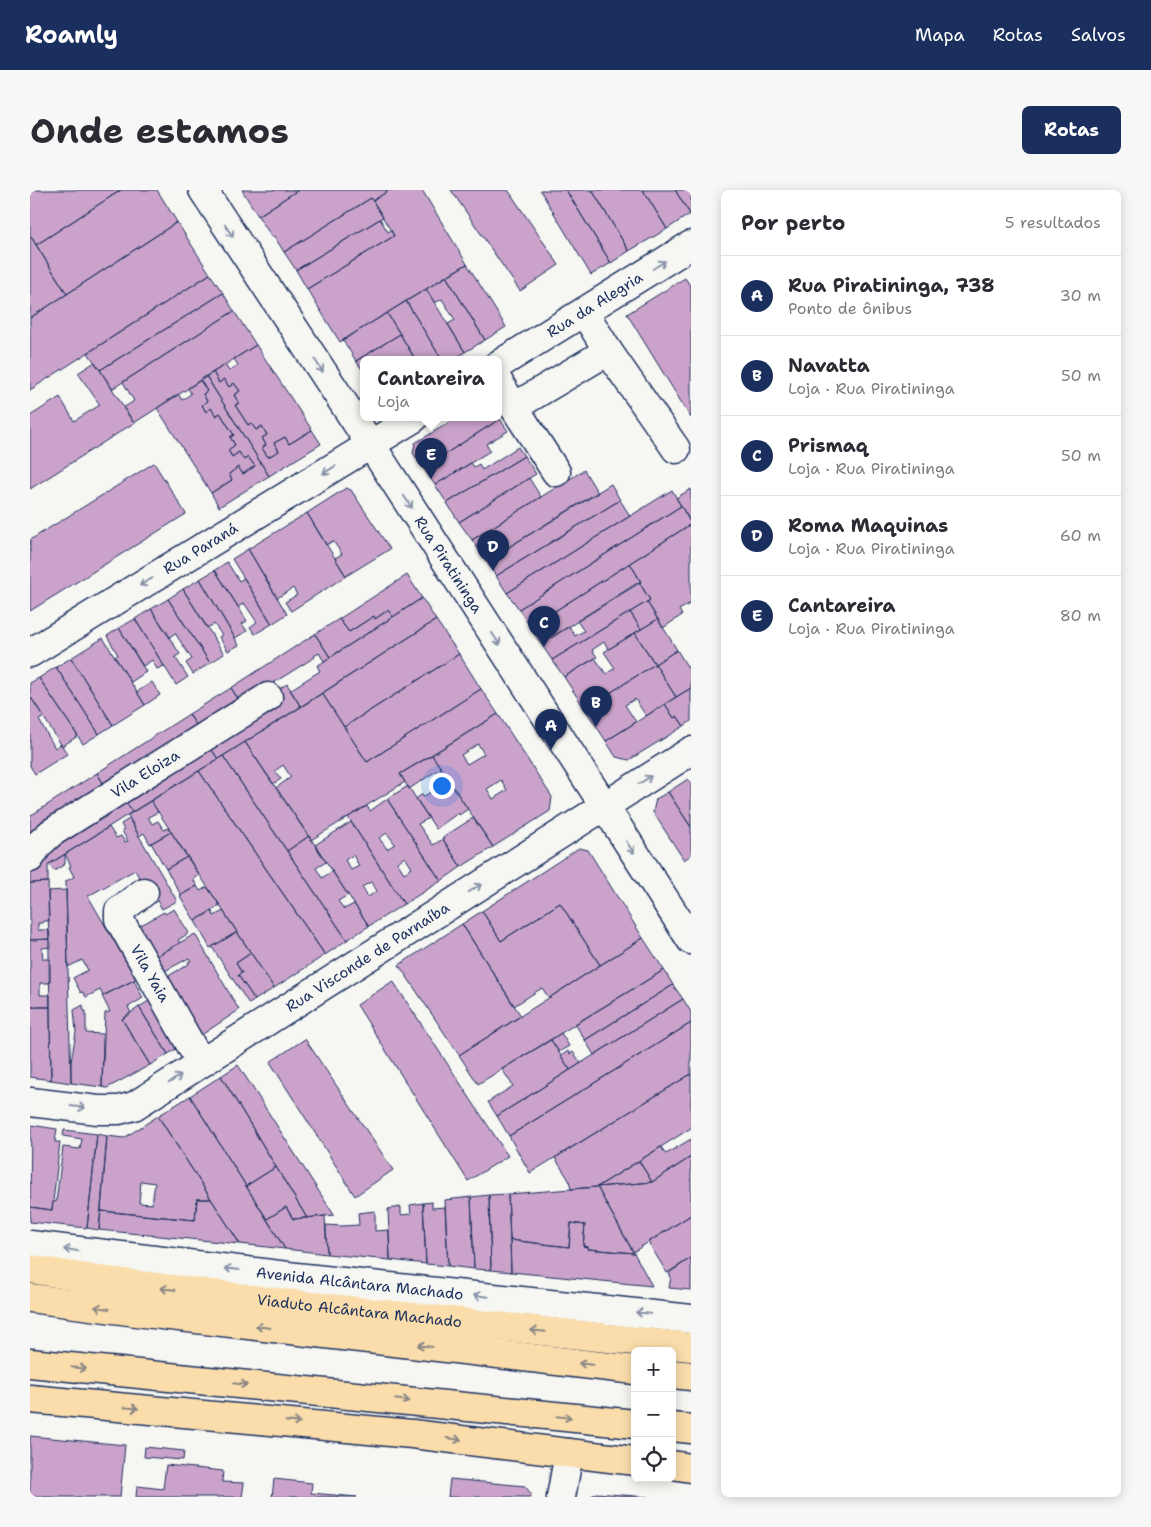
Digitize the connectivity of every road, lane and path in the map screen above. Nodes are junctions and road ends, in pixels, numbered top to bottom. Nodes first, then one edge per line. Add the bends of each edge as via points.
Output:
1 (202, 190) edge
2 (691, 245) edge
3 (584, 312) junction
4 (608, 351) junction
5 (502, 363) edge
6 (502, 388) edge
7 (514, 407) junction
8 (409, 421) edge
9 (371, 445) junction
10 (676, 449) dead end
11 (556, 472) dead end
12 (30, 653) edge
13 (268, 697) dead end
14 (691, 751) edge
15 (604, 806) junction
16 (30, 858) edge
17 (144, 892) dead end
18 (691, 940) edge
19 (201, 1063) junction
20 (30, 1102) edge
21 (30, 1245) edge
22 (30, 1268) edge
23 (30, 1298) edge
24 (691, 1319) edge
25 (691, 1347) edge
26 (30, 1363) edge
27 (631, 1370) edge
28 (676, 1374) edge
29 (691, 1376) edge
30 (30, 1399) edge
31 (631, 1424) edge
32 (676, 1427) edge
33 (691, 1429) edge
34 (569, 1453) junction
35 (631, 1461) edge
36 (676, 1466) edge
37 (691, 1468) edge
38 (561, 1497) edge

1 -> 9 street, Rua Piratininga
3 -> 2 street, Rua da Alegria
3 - 4 street
3 - 5 street, Rua da Alegria
4 - 7 street
4 - 10 street
6 - 7 street
7 - 11 street
8 - 9 street
9 -> 12 street, Rua Paraná
9 -> 15 street, Rua Piratininga
13 - 16 street, Vila Eloiza via 51,833
15 -> 14 street, Rua Visconde de Parnaíba
15 -> 18 street, Rua Piratininga
19 -> 15 street, Rua Visconde de Parnaíba
17 - 19 street, Vila Yaia via 119,911 119,920
20 -> 19 street, Rua Visconde de Parnaíba via 119,1110 134,1106
24 -> 21 street, Avenida Alcântara Machado
25 -> 22 main road, Viaduto Alcântara Machado via 293,1304 99,1280
27 -> 23 main road, Viaduto Alcântara Machado
26 -> 31 main road
28 - 29 main road
30 -> 34 main road via 316,1424
32 - 33 main road
34 - 35 main road
34 - 38 street
36 - 37 main road

